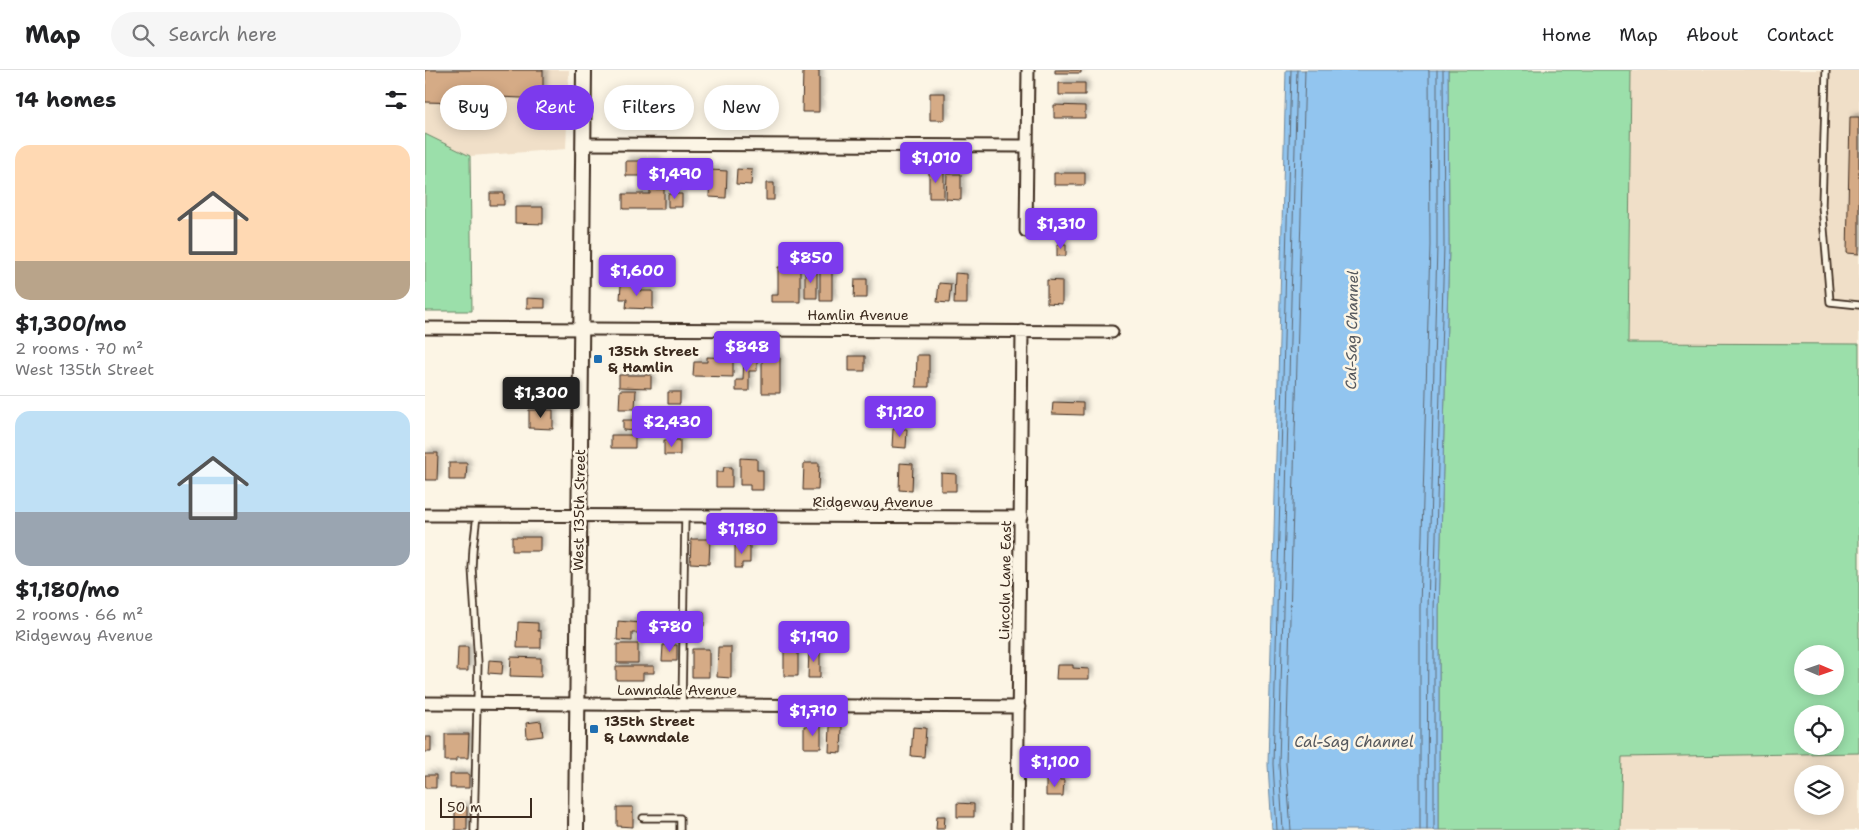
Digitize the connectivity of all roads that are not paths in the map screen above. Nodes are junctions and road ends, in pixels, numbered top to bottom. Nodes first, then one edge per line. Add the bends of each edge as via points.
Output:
1 (584, 70) edge
2 (1029, 70) edge
3 (1826, 70) edge
4 (583, 144) junction
5 (1027, 146) junction
6 (1026, 230) dead end
7 (1859, 305) edge
8 (425, 328) edge
9 (581, 329) junction
10 (1023, 331) junction
11 (1112, 332) dead end
12 (425, 515) edge
13 (477, 515) junction
14 (579, 516) junction
15 (685, 516) junction
16 (1021, 517) junction
17 (425, 703) edge
18 (475, 704) junction
19 (577, 704) junction
20 (682, 705) junction
21 (1019, 707) junction
22 (643, 818) dead end
23 (474, 830) edge
24 (576, 830) edge
25 (680, 830) edge
26 (1017, 830) edge

1 - 4 street, West 135th Street
2 - 5 street
3 - 7 lane via 1822,205 1830,302
4 - 5 street
4 - 9 street, West 135th Street
5 - 6 street
8 - 9 street, Hamlin Avenue
9 - 10 street, Hamlin Avenue
9 - 14 street, West 135th Street
10 - 11 street, Hamlin Avenue
10 - 16 street, Lincoln Lane East
12 - 13 street, Ridgeway Avenue
13 - 14 street, Ridgeway Avenue
13 - 18 lane via 472,568 477,642
14 - 15 street, Ridgeway Avenue
14 - 19 street, West 135th Street
15 - 16 street, Ridgeway Avenue
15 - 20 lane
16 - 21 street, Lincoln Lane East
17 - 18 street, Lawndale Avenue
18 - 19 street, Lawndale Avenue
18 - 23 lane
19 - 20 street, Lawndale Avenue
19 - 24 street, West 135th Street
20 - 21 street, Lawndale Avenue
21 - 26 street, Lincoln Lane East
22 - 25 lane via 680,818

